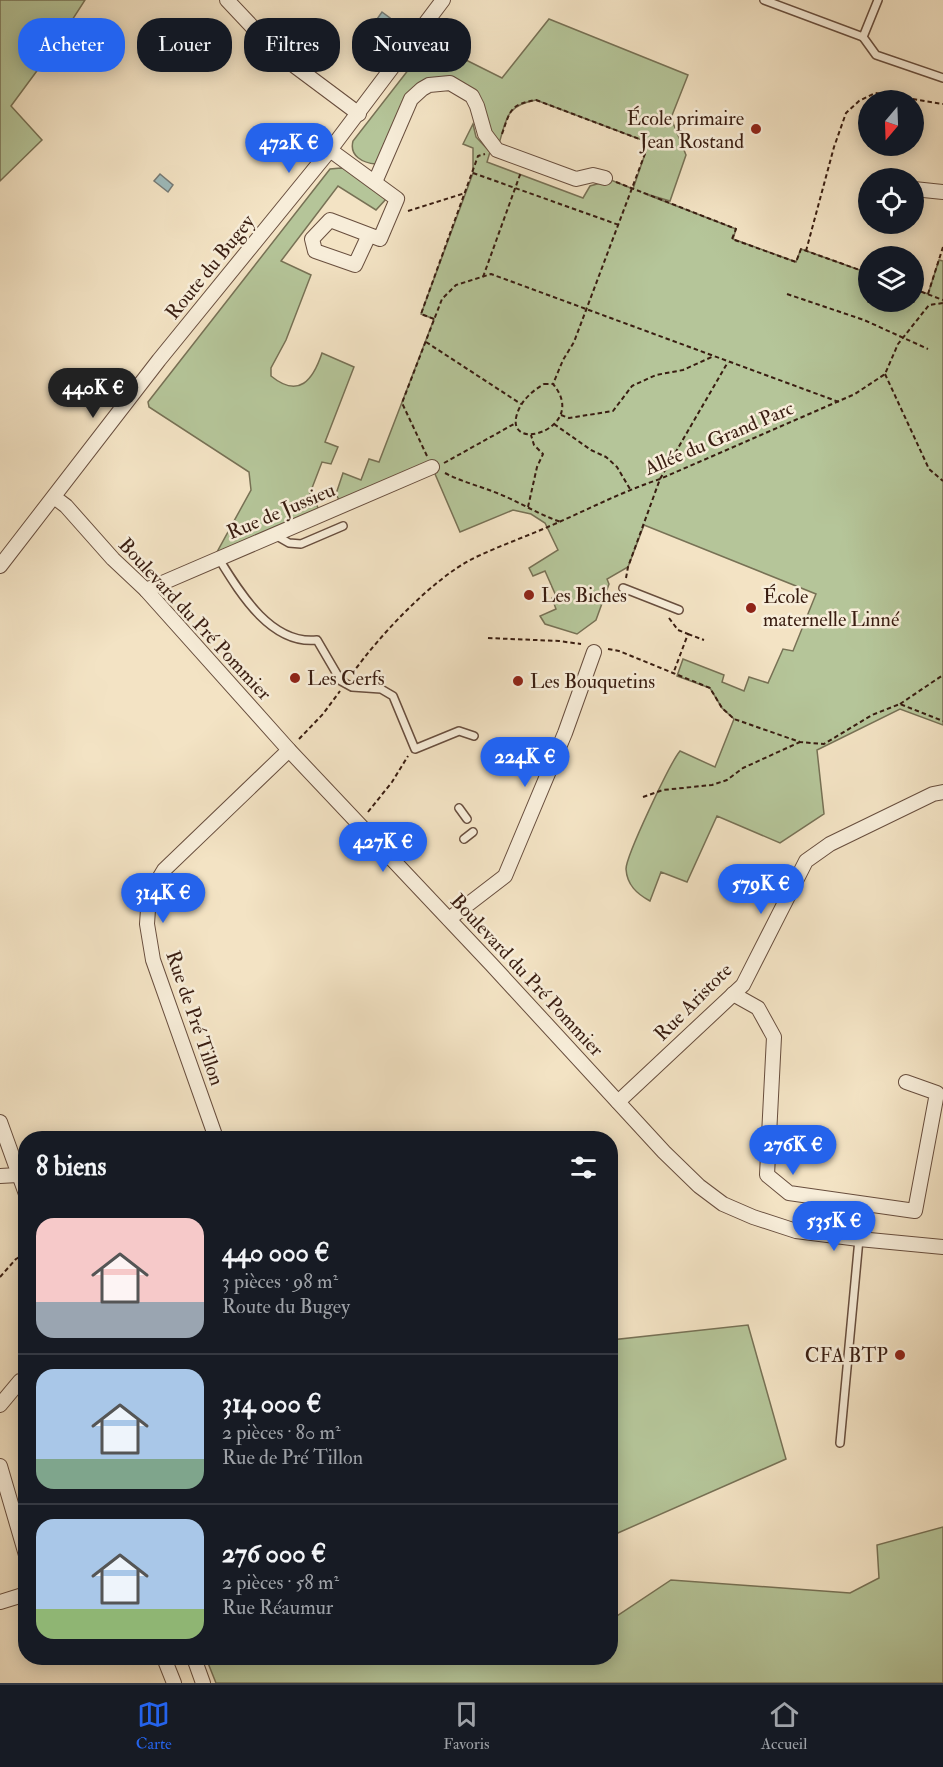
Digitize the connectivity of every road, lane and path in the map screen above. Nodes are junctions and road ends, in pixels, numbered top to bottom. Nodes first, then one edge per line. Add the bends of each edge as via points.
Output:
1 (227, 0) edge
2 (443, 0) edge
3 (764, 0) edge
4 (878, 0) edge
5 (863, 37) junction
6 (943, 78) edge
7 (943, 104) edge
8 (358, 114) junction
9 (330, 150) junction
10 (497, 150) junction
11 (478, 156) dead end
12 (525, 160) junction
13 (473, 172) junction
14 (605, 178) dead end
15 (375, 182) junction
16 (515, 188) junction
17 (633, 189) junction
18 (924, 190) edge
19 (943, 192) edge
20 (465, 193) junction
21 (394, 206) junction
22 (619, 225) junction
23 (369, 235) dead end
24 (943, 247) edge
25 (806, 251) junction
26 (858, 269) edge
27 (483, 277) junction
28 (924, 293) edge
29 (787, 294) dead end
30 (928, 294) junction
31 (943, 301) edge
32 (586, 309) junction
33 (434, 319) junction
34 (904, 339) junction
35 (426, 342) junction
36 (928, 349) dead end
37 (714, 356) junction
38 (728, 361) junction
39 (885, 374) junction
40 (553, 384) junction
41 (839, 402) junction
42 (521, 404) junction
43 (561, 415) junction
44 (515, 423) junction
45 (554, 424) junction
46 (531, 435) junction
47 (432, 467) junction
48 (660, 479) junction
49 (943, 481) edge
50 (630, 489) junction
51 (54, 498) junction
52 (528, 508) junction
53 (561, 522) junction
54 (343, 526) dead end
55 (275, 535) junction
56 (219, 559) junction
57 (2, 565) edge
58 (625, 584) joint
59 (146, 591) junction
60 (653, 598) junction
61 (679, 610) dead end
62 (688, 634) junction
63 (488, 638) dead end
64 (704, 640) dead end
65 (591, 649) joint
66 (608, 649) dead end
67 (673, 674) junction
68 (943, 675) edge
69 (345, 683) junction
70 (900, 704) junction
71 (943, 721) edge
72 (474, 736) dead end
73 (800, 742) junction
74 (413, 746) junction
75 (289, 750) junction
76 (943, 792) edge
77 (643, 797) dead end
78 (459, 808) dead end
79 (467, 819) dead end
80 (359, 824) junction
81 (473, 832) dead end
82 (464, 839) dead end
83 (449, 919) junction
84 (733, 994) junction
85 (906, 1082) dead end
86 (618, 1102) junction
87 (0, 1122) edge
88 (214, 1131) edge
89 (18, 1175) joint
90 (0, 1176) edge
91 (859, 1239) junction
92 (943, 1246) edge
93 (18, 1258) edge
94 (0, 1276) edge
95 (18, 1383) edge
96 (0, 1405) edge
97 (840, 1443) dead end
98 (0, 1468) edge
99 (18, 1529) edge
100 (18, 1596) edge
101 (0, 1602) edge
102 (167, 1665) edge
103 (197, 1665) edge
104 (174, 1683) edge
105 (203, 1683) edge

1 - 8 street via 276,52
2 - 8 street, Route du Bugey
3 - 5 lane
4 - 5 lane
5 - 6 lane via 876,55
7 - 25 path via 875,93 859,100 846,113
8 - 9 street, Route du Bugey
9 - 15 street
9 - 51 street, Route du Bugey via 159,360
10 - 12 street
10 - 15 street via 485,134 472,96 450,83 429,85 411,99
10 - 17 path via 510,110 536,100 642,140 646,151
11 - 13 path
12 - 14 street via 576,178
12 - 16 path
13 - 16 path
13 - 20 path
15 - 21 street via 398,199
16 - 22 path
16 - 27 path
17 - 22 path
17 - 25 path via 736,229 732,239 796,262 801,249
18 - 19 street
20 - 21 path via 408,211
20 - 33 path via 421,315
21 - 23 street via 380,239
22 - 32 path
24 - 30 path
25 - 26 path
27 - 32 path via 491,274
27 - 33 path via 456,285 442,299
28 - 30 path
29 - 34 path via 864,320
30 - 31 path
31 - 34 path via 929,305
32 - 37 path
32 - 40 path
33 - 35 path
34 - 36 path
34 - 39 path
35 - 42 path
35 - 47 path via 402,403
37 - 38 path
37 - 43 path via 632,386 613,411 569,418
38 - 41 path
38 - 48 path
39 - 41 path, Allée du Grand Parc
39 - 49 path via 929,469
40 - 42 path via 544,384
40 - 43 path via 563,402
41 - 48 path, Allée du Grand Parc
42 - 44 path
43 - 45 path
44 - 46 path via 518,430
44 - 47 path
45 - 46 path
45 - 50 path via 617,466
46 - 52 path via 543,454
47 - 52 path
47 - 55 street, Rue de Jussieu
48 - 50 path, Allée du Grand Parc
48 - 58 path
50 - 53 path, Allée du Grand Parc
51 - 57 street, Route du Bugey
51 - 59 street, Boulevard du Pré Pommier
52 - 53 path
53 - 69 path, Allée du Grand Parc via 472,559 436,583 381,637
54 - 55 lane via 301,544
55 - 56 street, Rue de Jussieu
56 - 59 street, Rue de Jussieu
56 - 69 lane via 247,603 280,632 305,641 317,640
58 - 60 lane
59 - 75 street, Boulevard du Pré Pommier
60 - 61 lane
60 - 62 path via 678,630
62 - 64 path
62 - 67 path
63 - 65 path via 559,641
65 - 83 street via 565,733 505,876
66 - 67 path
67 - 73 path via 710,688 734,719
68 - 70 path
69 - 74 lane via 381,689 393,696
69 - 75 path, Allée du Grand Parc via 323,714
70 - 71 path
70 - 73 path via 872,715 824,744
72 - 74 lane via 459,731 415,749
73 - 77 path via 743,768 727,780
74 - 80 path via 392,782
75 - 80 street, Boulevard du Pré Pommier
75 - 88 street, Rue de Pré Tillon via 164,870 149,895 147,924 153,960
76 - 84 street, Rue Aristote via 830,844 806,861 742,985
78 - 79 lane
80 - 83 street, Boulevard du Pré Pommier
81 - 82 lane
83 - 86 street, Boulevard du Pré Pommier
84 - 85 street via 758,1008 774,1037 767,1175 789,1193 915,1211 937,1093
84 - 86 street, Rue Aristote
86 - 91 street, Boulevard du Pré Pommier via 671,1159 723,1204 796,1231
87 - 89 street
89 - 90 street
91 - 92 street, Boulevard du Pré Pommier
91 - 97 lane
93 - 94 path
95 - 96 street
98 - 99 street
100 - 101 street
102 - 104 street
103 - 105 street

